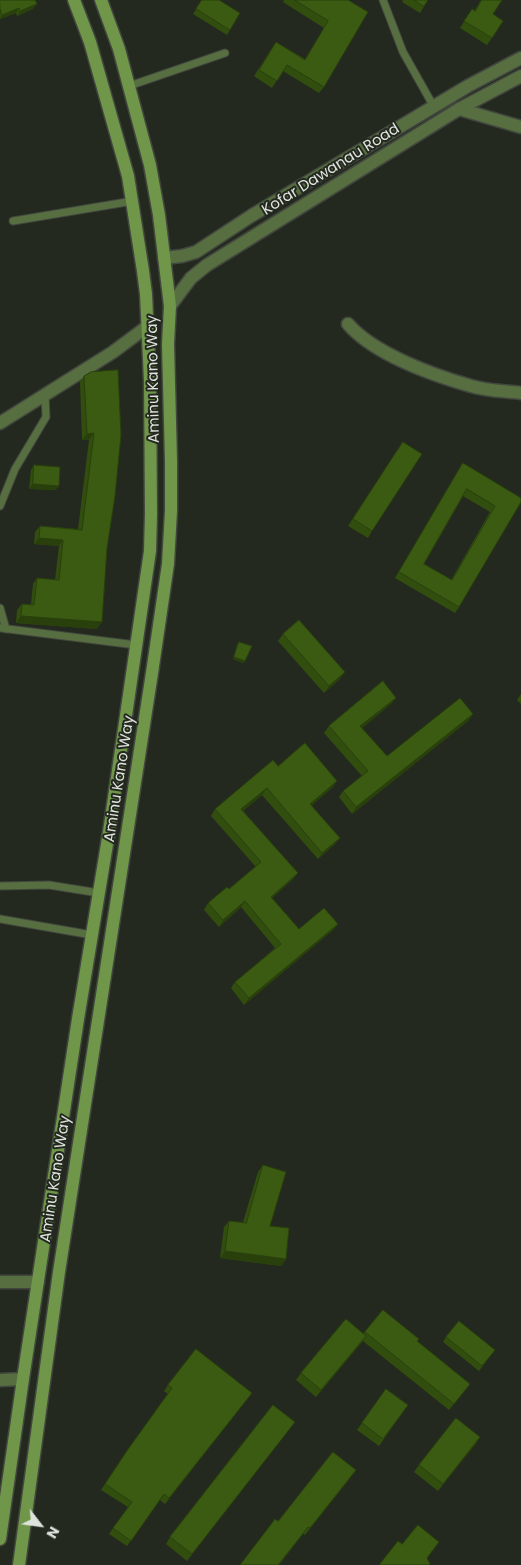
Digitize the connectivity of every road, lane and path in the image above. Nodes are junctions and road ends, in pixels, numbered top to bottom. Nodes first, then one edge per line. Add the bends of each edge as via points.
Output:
1 (74, 0) edge
2 (101, 0) edge
3 (383, 0) edge
4 (225, 53) dead end
5 (521, 58) edge
6 (521, 76) edge
7 (129, 86) junction
8 (434, 107) junction
9 (459, 109) junction
10 (521, 127) edge
11 (133, 201) junction
12 (13, 222) dead end
13 (164, 258) junction
14 (170, 306) junction
15 (348, 324) dead end
16 (148, 326) junction
17 (521, 393) edge
18 (45, 395) junction
19 (0, 423) edge
20 (0, 506) edge
21 (0, 608) edge
22 (3, 629) edge
23 (136, 645) junction
24 (109, 832) junction
25 (128, 835) junction
26 (0, 886) edge
27 (99, 893) junction
28 (0, 919) edge
29 (92, 935) junction
30 (0, 1282) edge
31 (38, 1282) junction
32 (23, 1379) junction
33 (0, 1380) edge
34 (0, 1533) edge
35 (20, 1564) edge

1 - 11 main road, Aminu Kano Way via 90,42
2 - 7 main road, Aminu Kano Way
3 - 8 lane via 403,52
4 - 7 lane
5 - 8 street, Kofar Dawanau Road
6 - 9 street, Kofar Dawanau Road
7 - 13 main road, Aminu Kano Way via 150,165
8 - 13 street, Kofar Dawanau Road via 196,252
9 - 10 street
9 - 14 street, Kofar Dawanau Road via 207,265 191,278
11 - 12 lane
11 - 16 main road, Aminu Kano Way
13 - 14 main road, Aminu Kano Way
14 - 25 main road, Aminu Kano Way via 172,461 168,564
15 - 17 street via 367,342 426,370 472,387
16 - 18 street
16 - 23 main road, Aminu Kano Way via 150,551
18 - 19 street
18 - 20 lane via 46,417 15,469
21 - 22 lane
22 - 23 lane
23 - 24 main road, Aminu Kano Way
24 - 25 main road
24 - 27 main road, Aminu Kano Way
25 - 35 main road, Aminu Kano Way via 58,1272
26 - 27 lane via 49,885
27 - 29 main road, Aminu Kano Way
28 - 29 lane
29 - 31 main road, Aminu Kano Way
30 - 31 street
31 - 32 main road, Aminu Kano Way
32 - 33 street
32 - 34 main road, Aminu Kano Way

